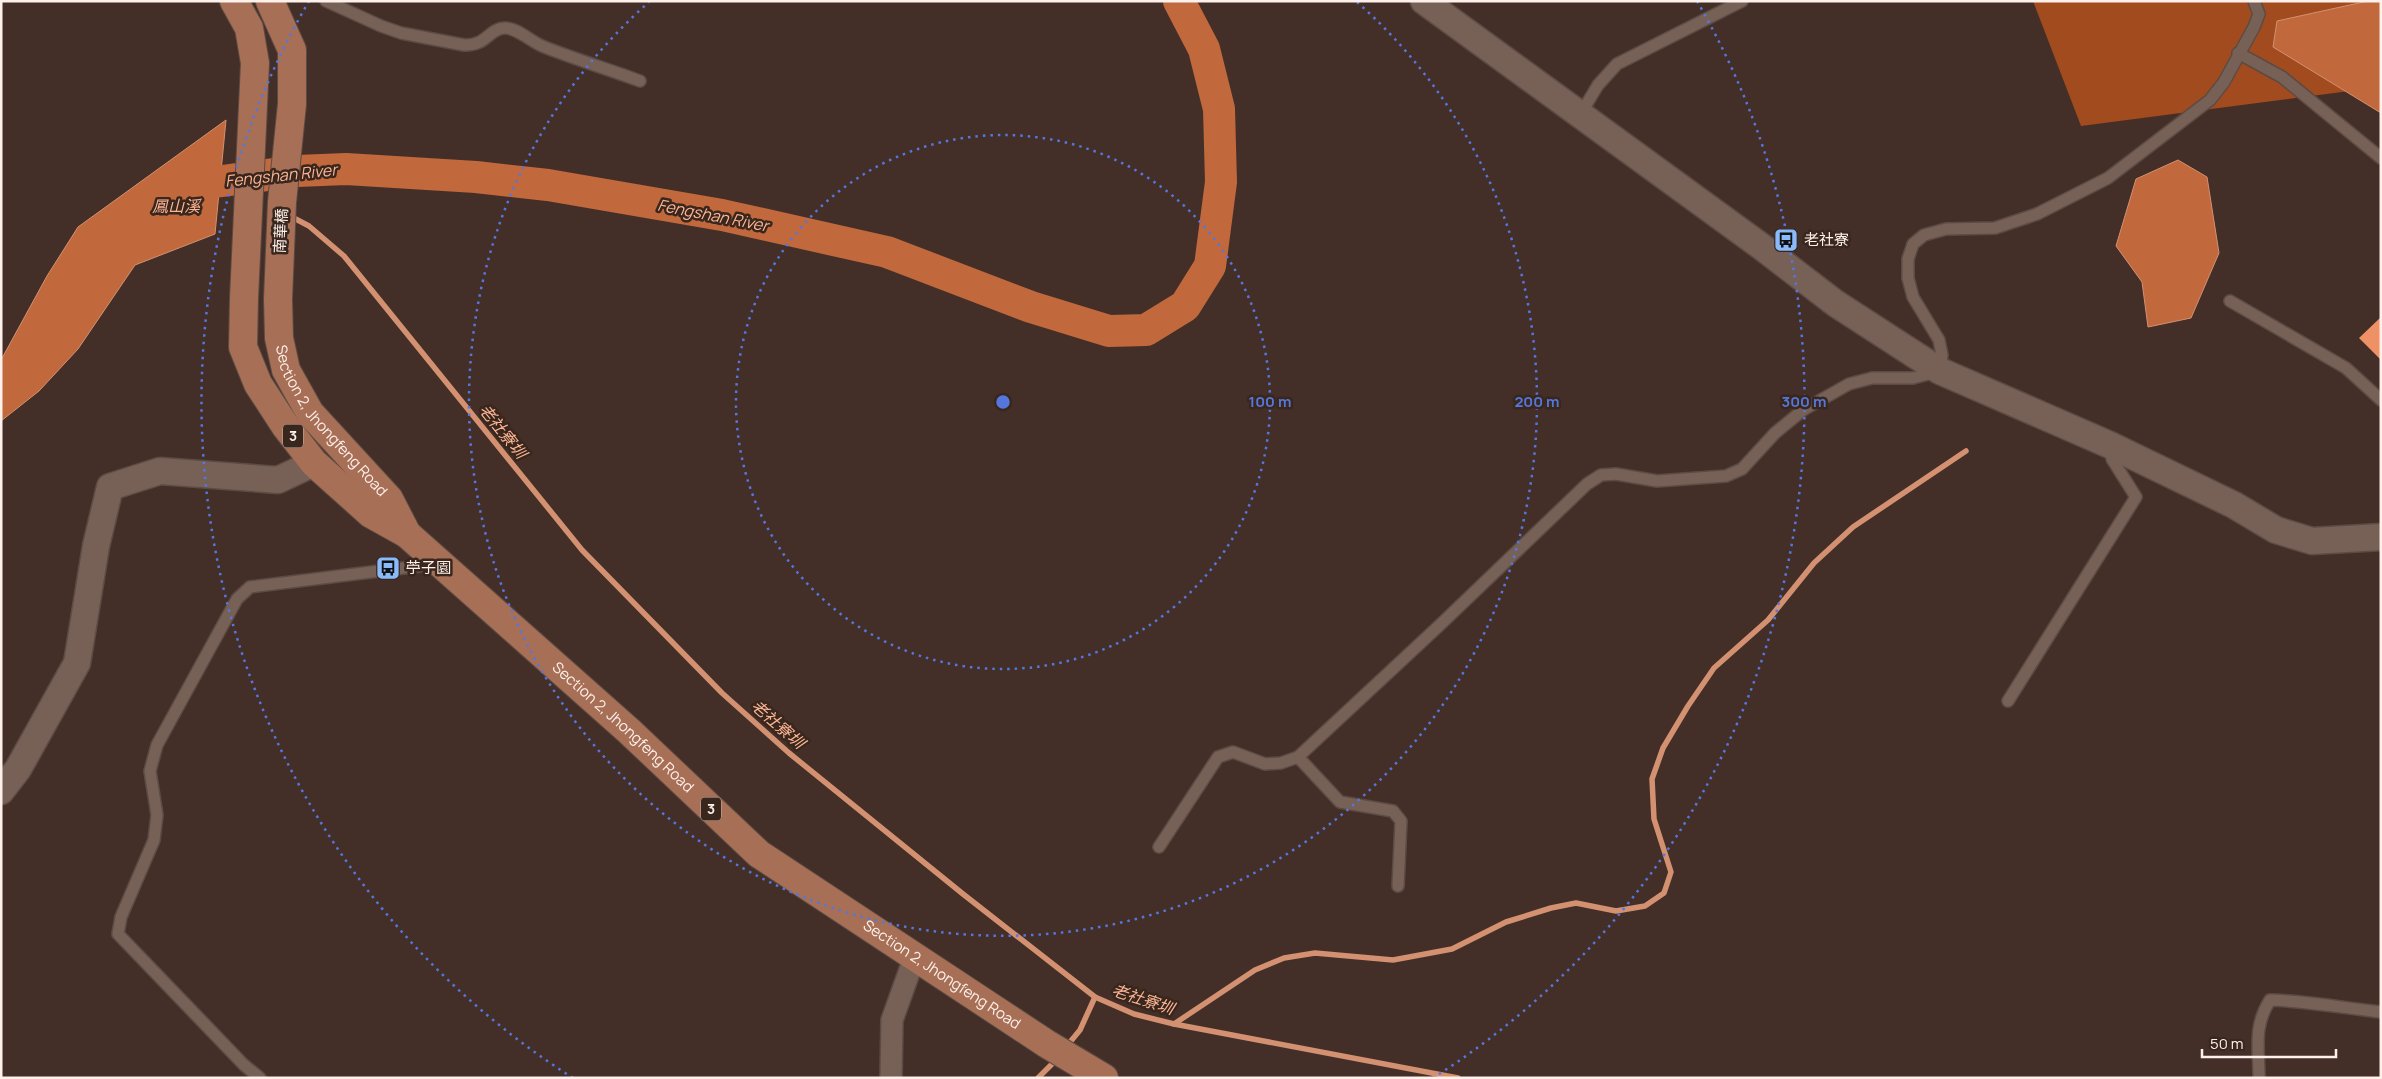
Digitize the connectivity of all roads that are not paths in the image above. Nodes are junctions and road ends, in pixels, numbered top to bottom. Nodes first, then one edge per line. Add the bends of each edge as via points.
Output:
1 (270, 1) edge
2 (326, 1) edge
3 (1424, 1) edge
4 (1742, 1) edge
5 (2254, 1) edge
6 (236, 2) edge
7 (2238, 53) junction
8 (640, 81) dead end
9 (1580, 115) junction
10 (2381, 158) edge
11 (278, 299) joint
12 (2230, 301) dead end
13 (1940, 371) junction
14 (2381, 400) edge
15 (2110, 445) junction
16 (314, 463) junction
17 (407, 534) junction
18 (2381, 537) edge
19 (440, 564) junction
20 (2008, 701) dead end
21 (1298, 757) junction
22 (1, 791) edge
23 (1159, 847) dead end
24 (1398, 886) dead end
25 (915, 956) junction
26 (2381, 1012) edge
27 (260, 1078) edge
28 (891, 1078) edge
29 (1104, 1078) edge
30 (2259, 1078) edge

1 - 11 main road, 南華橋 / 3 via 292,50 292,104 282,202
2 - 8 lane via 401,33 464,45 474,46 495,30 512,28 542,46
3 - 9 street
4 - 9 lane via 1617,64 1598,85
5 - 7 lane via 2258,14 2254,27
6 - 16 main road, Section 2, Jhongfeng Road / 3 via 249,28 255,63 243,347 258,384
7 - 10 lane via 2282,76
7 - 13 lane via 2224,82 2210,100 2108,178 2037,214 1995,228 1946,229 1924,234 1913,244 1908,260 1908,278 1913,297 1939,340 1942,355
9 - 13 street via 1835,303
11 - 17 main road, Section 2, Jhongfeng Road / 3 via 279,338 286,370 310,413 389,499
12 - 14 lane via 2346,368
13 - 15 street
13 - 21 lane via 1913,378 1872,378 1849,384 1803,410 1775,433 1742,469 1726,476 1657,481 1616,474 1601,475 1587,484
15 - 18 street via 2234,505 2276,530 2312,540
15 - 20 lane via 2112,459 2136,497
16 - 17 main road, Section 2, Jhongfeng Road / 3 via 371,514
16 - 22 street via 278,480 160,470 110,487 96,546 77,663 18,769
17 - 19 main road, Section 2, Jhongfeng Road / 3
19 - 25 main road, Section 2, Jhongfeng Road / 3 via 629,731 759,854
19 - 27 lane via 250,587 237,599 157,745 150,770 157,815 154,840 121,917 118,934
21 - 23 lane via 1265,764 1233,752 1218,757
21 - 24 lane via 1340,802 1393,811 1401,820
25 - 28 street via 892,1020
25 - 29 main road, Section 2, Jhongfeng Road / 3
26 - 30 lane via 2270,1000 2258,1026

